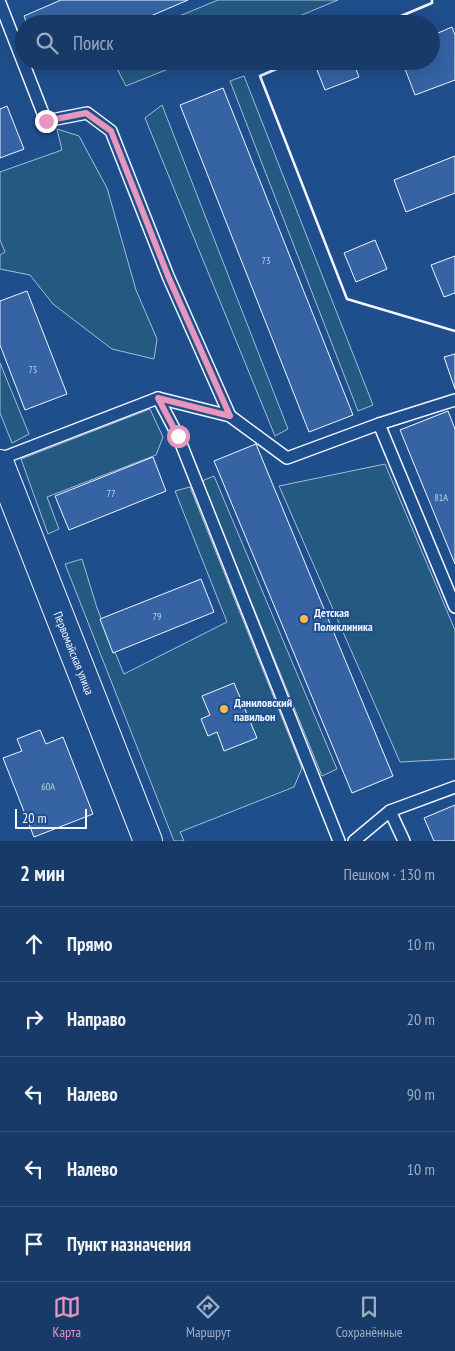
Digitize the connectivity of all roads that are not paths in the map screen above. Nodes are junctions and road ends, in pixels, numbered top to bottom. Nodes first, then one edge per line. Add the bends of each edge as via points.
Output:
1 (0, 3) edge
2 (15, 41) edge
3 (26, 70) edge
4 (158, 398) junction
5 (455, 400) edge
6 (230, 416) junction
7 (379, 424) junction
8 (0, 459) edge
9 (0, 464) edge
10 (455, 607) edge
11 (455, 787) edge
12 (390, 811) junction
13 (148, 841) edge
14 (339, 841) edge
15 (354, 841) edge
16 (404, 841) edge

1 - 2 lane
3 - 6 lane via 46,121 86,113 111,131 168,276
4 - 6 lane
4 - 8 lane
4 - 14 lane via 178,436
5 - 7 lane
6 - 7 lane via 288,458
7 - 10 lane
9 - 13 main road, Первомайская улица
11 - 12 lane
12 - 15 lane
12 - 16 lane

